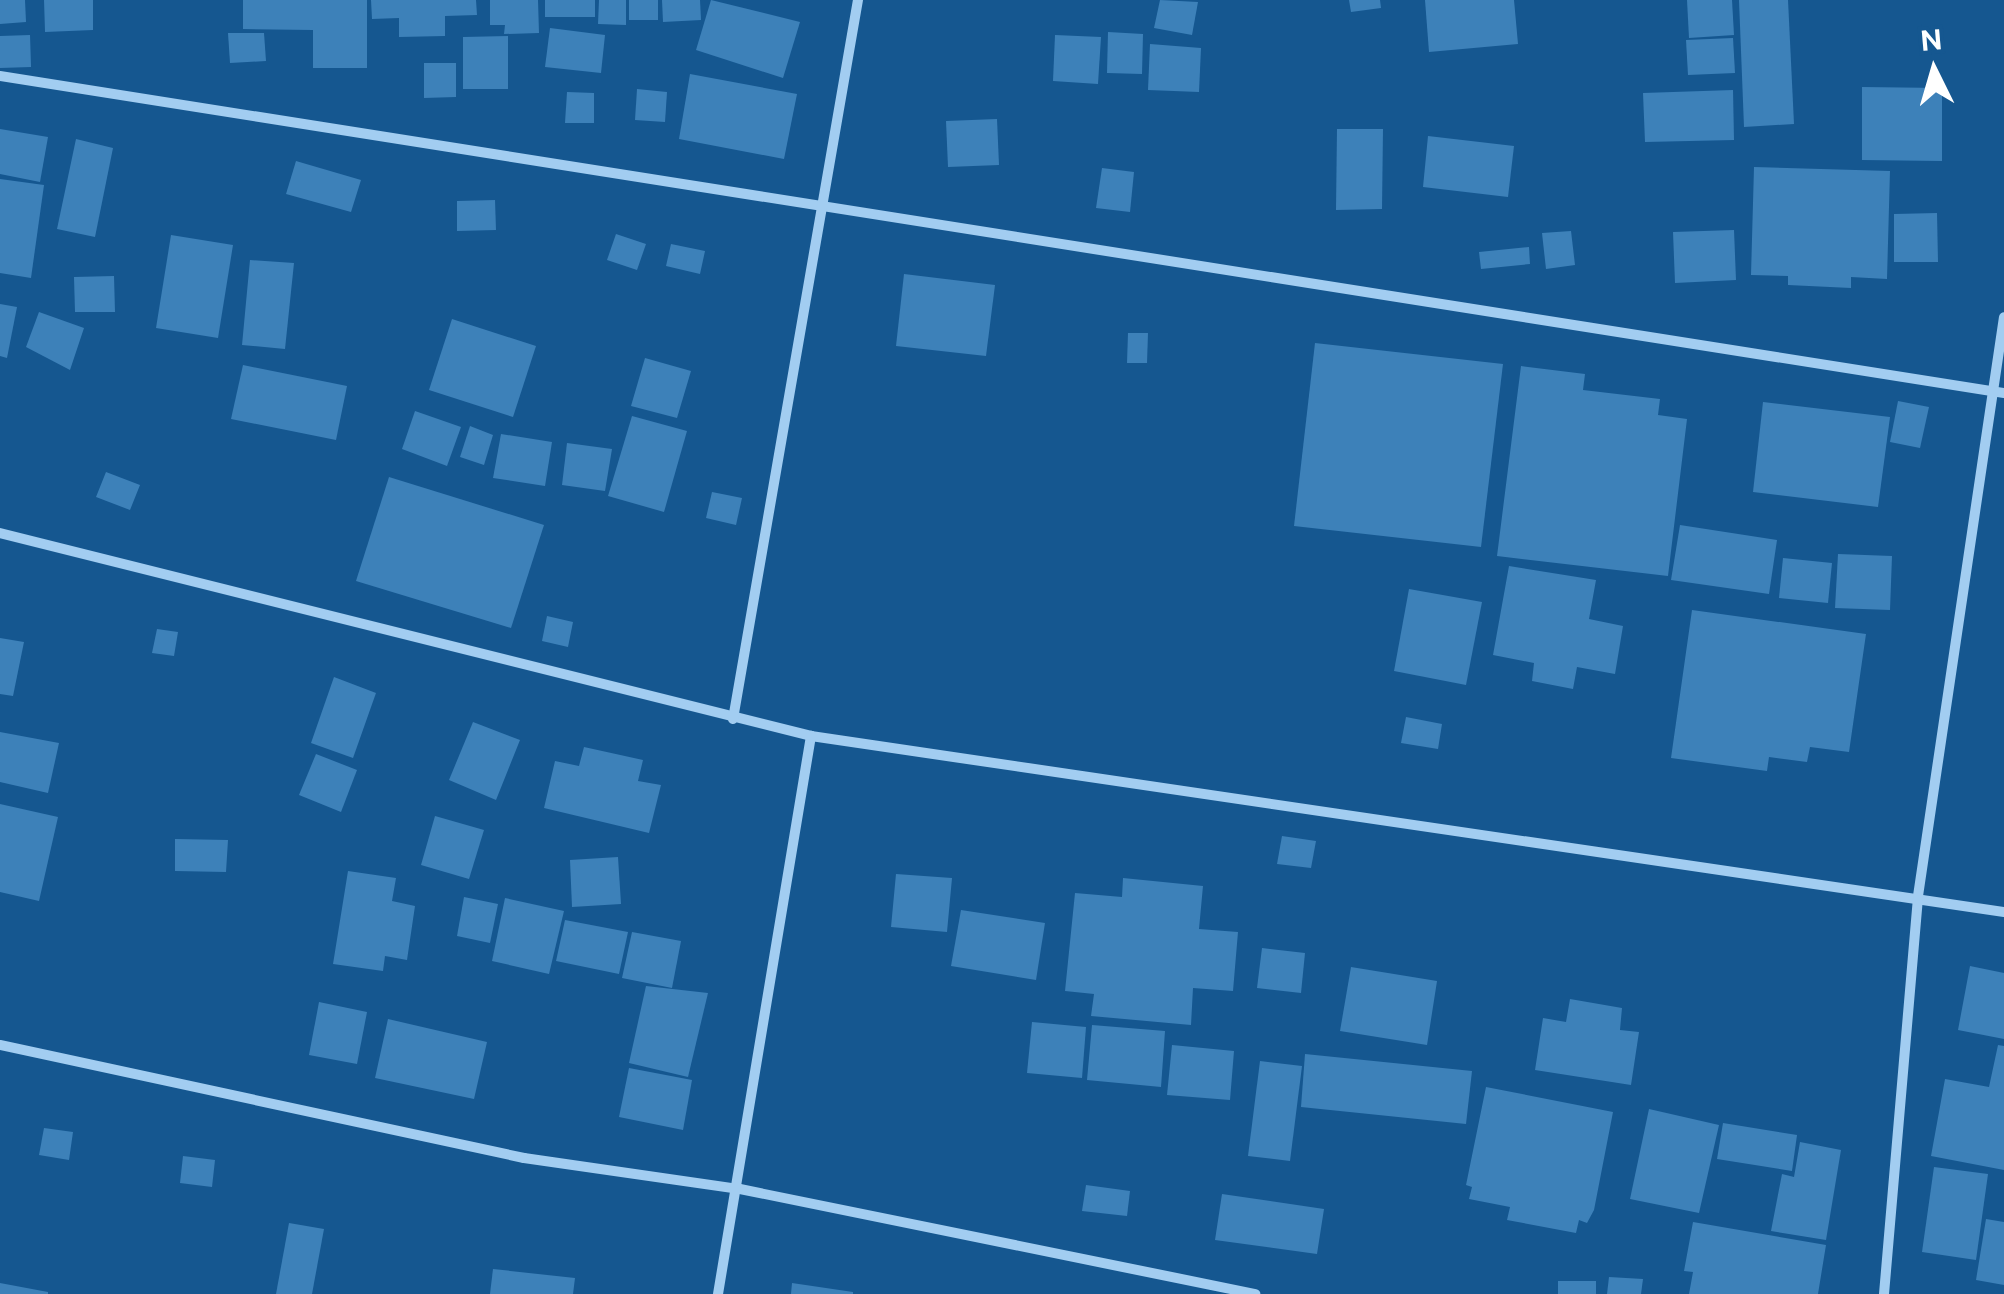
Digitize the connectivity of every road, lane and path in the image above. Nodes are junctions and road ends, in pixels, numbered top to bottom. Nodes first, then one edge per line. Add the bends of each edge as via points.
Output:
1 (858, 0) edge
2 (0, 76) edge
3 (823, 210) junction
4 (2004, 316) edge
5 (2000, 393) edge
6 (0, 533) edge
7 (733, 719) junction
8 (811, 736) junction
9 (1918, 896) junction
10 (2004, 912) edge
11 (0, 1045) edge
12 (740, 1189) junction
13 (718, 1294) edge
14 (1255, 1294) edge
15 (1884, 1294) edge

1 - 3 street
2 - 3 street
3 - 5 street
3 - 7 street
4 - 5 street
5 - 9 street
6 - 7 street
7 - 8 street
8 - 9 street
8 - 12 street
9 - 10 street
9 - 15 street
11 - 12 street via 524,1158
12 - 13 street
12 - 14 street

